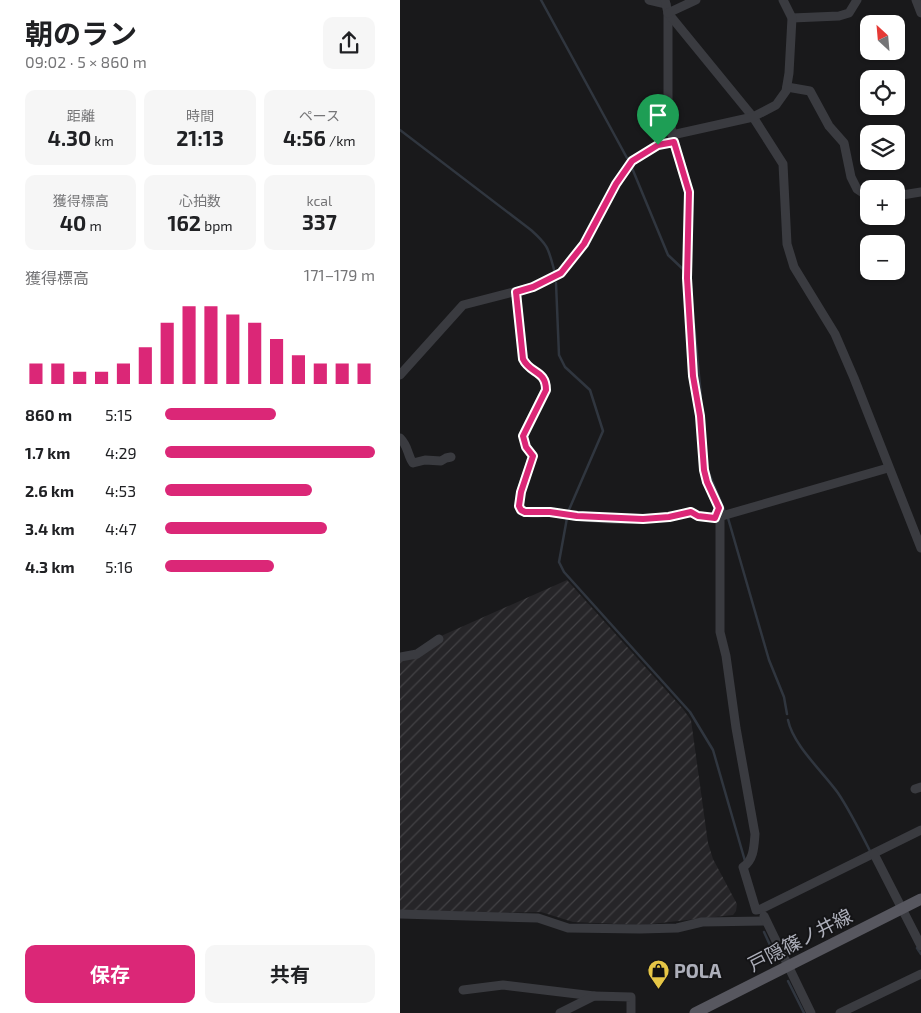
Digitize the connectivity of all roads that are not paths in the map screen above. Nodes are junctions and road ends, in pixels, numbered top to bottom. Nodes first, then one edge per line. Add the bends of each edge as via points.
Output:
1 (649, 0) edge
2 (696, 0) edge
3 (783, 0) edge
4 (857, 0) edge
5 (916, 0) edge
6 (666, 6) edge
7 (921, 13) edge
8 (792, 18) junction
9 (787, 87) junction
10 (754, 117) junction
11 (673, 138) junction
12 (860, 191) edge
13 (921, 192) edge
14 (905, 195) edge
15 (516, 292) junction
16 (400, 376) edge
17 (400, 438) edge
18 (451, 457) dead end
19 (888, 468) junction
20 (717, 518) junction
21 (921, 548) edge
22 (439, 640) dead end
23 (400, 657) edge
24 (921, 830) edge
25 (874, 854) junction
26 (921, 899) edge
27 (761, 909) junction
28 (902, 909) junction
29 (400, 914) edge
30 (766, 921) junction
31 (921, 946) edge
32 (788, 965) junction
33 (921, 974) edge
34 (463, 990) dead end
35 (594, 996) junction
36 (560, 1013) edge
37 (631, 1013) edge
38 (695, 1013) edge
39 (811, 1013) edge
40 (840, 1013) edge

1 - 6 street
2 - 6 street
3 - 8 street
4 - 8 street via 849,13 839,16
5 - 7 street
6 - 10 street
6 - 11 street via 668,100
8 - 9 street
9 - 10 street via 776,105
9 - 12 street via 810,91 829,126 844,143 851,177
10 - 11 street
10 - 19 street via 783,164 787,244 794,267 835,334
11 - 15 street via 632,161 584,244 561,273
11 - 20 street via 689,192 687,278 693,376 704,470 719,508
13 - 14 street
15 - 16 street via 463,305
15 - 20 street via 523,359 526,366 543,376 546,382 546,390 523,436 533,456 521,492 521,510 643,519 691,512
17 - 18 street via 407,445 413,463
19 - 20 street
19 - 21 street
20 - 27 street via 720,632 755,834 749,863 743,867 756,910
22 - 23 street via 417,654
24 - 25 street
25 - 27 street
25 - 28 street
26 - 28 main road, 戸隠篠ノ井線
27 - 30 street
28 - 31 street
28 - 32 main road, 戸隠篠ノ井線
29 - 30 street via 538,918 568,928 677,928 702,922
30 - 32 street
32 - 38 main road, 戸隠篠ノ井線
32 - 39 street
33 - 40 street
34 - 35 street via 503,985
35 - 36 street
35 - 37 street via 631,997

